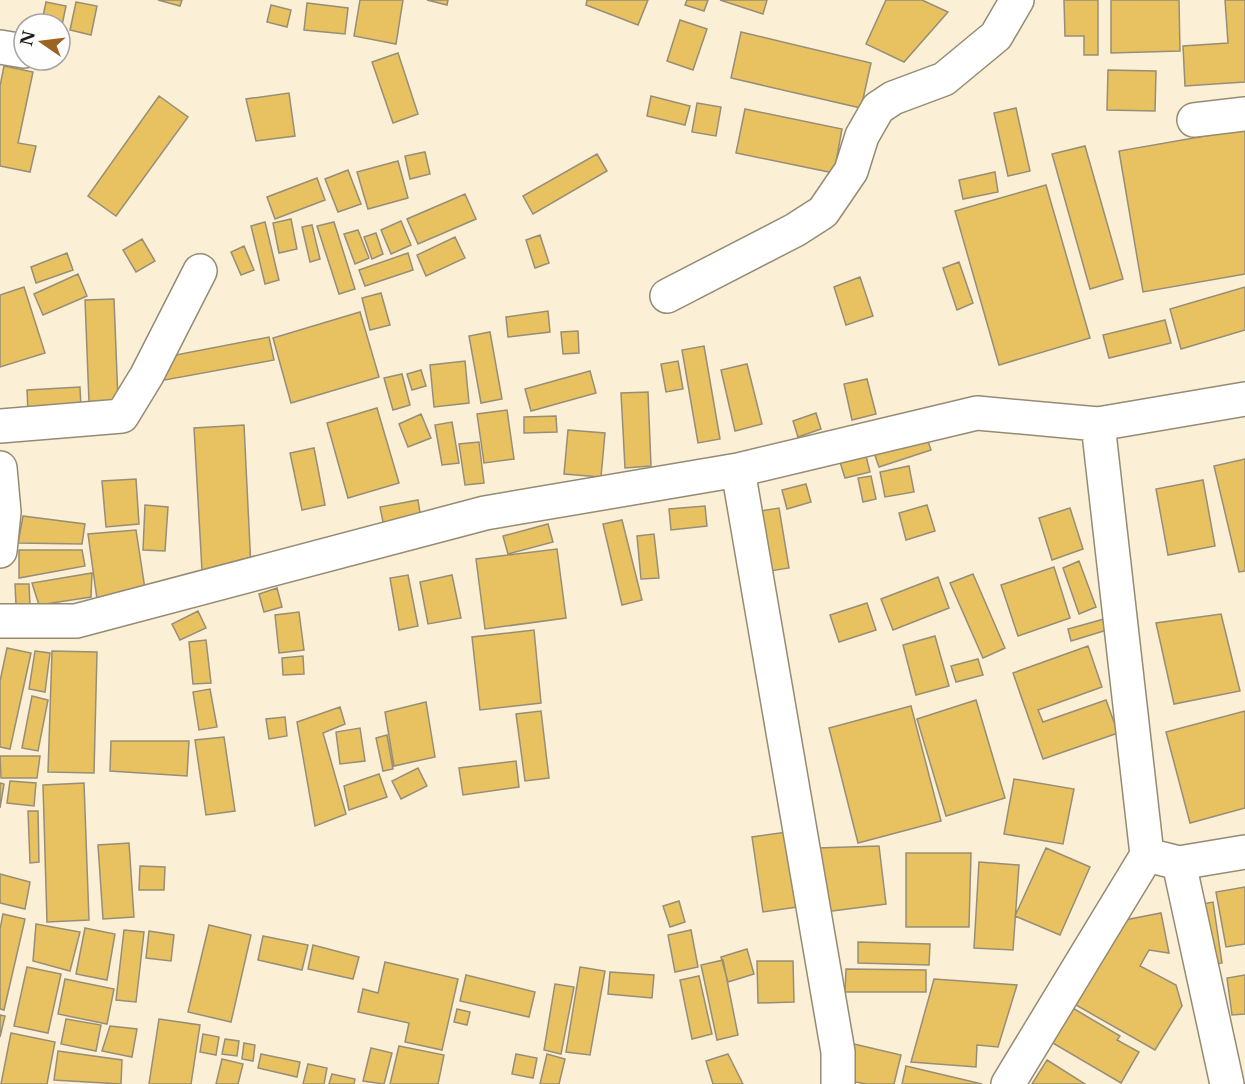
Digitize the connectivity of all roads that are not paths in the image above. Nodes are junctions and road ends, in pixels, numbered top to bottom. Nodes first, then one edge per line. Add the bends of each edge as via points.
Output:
1 (1017, 0) edge
2 (1245, 114) edge
3 (1194, 120) dead end
4 (200, 271) dead end
5 (667, 296) dead end
6 (1245, 399) edge
7 (1098, 424) junction
8 (0, 426) edge
9 (0, 468) edge
10 (738, 470) junction
11 (0, 551) edge
12 (0, 621) edge
13 (1245, 852) edge
14 (1147, 855) junction
15 (1179, 863) junction
16 (838, 1084) edge
17 (1008, 1084) edge
18 (1227, 1084) edge

1 - 5 street via 996,36 944,79 893,98 878,108 862,136 851,171 823,212
2 - 3 street
4 - 8 street via 122,416
6 - 7 street
7 - 10 street via 977,413
7 - 14 street
9 - 11 street via 4,513
10 - 12 street via 485,513 76,621
10 - 16 street via 838,1052
13 - 15 street
14 - 15 street
14 - 17 street
15 - 18 street

